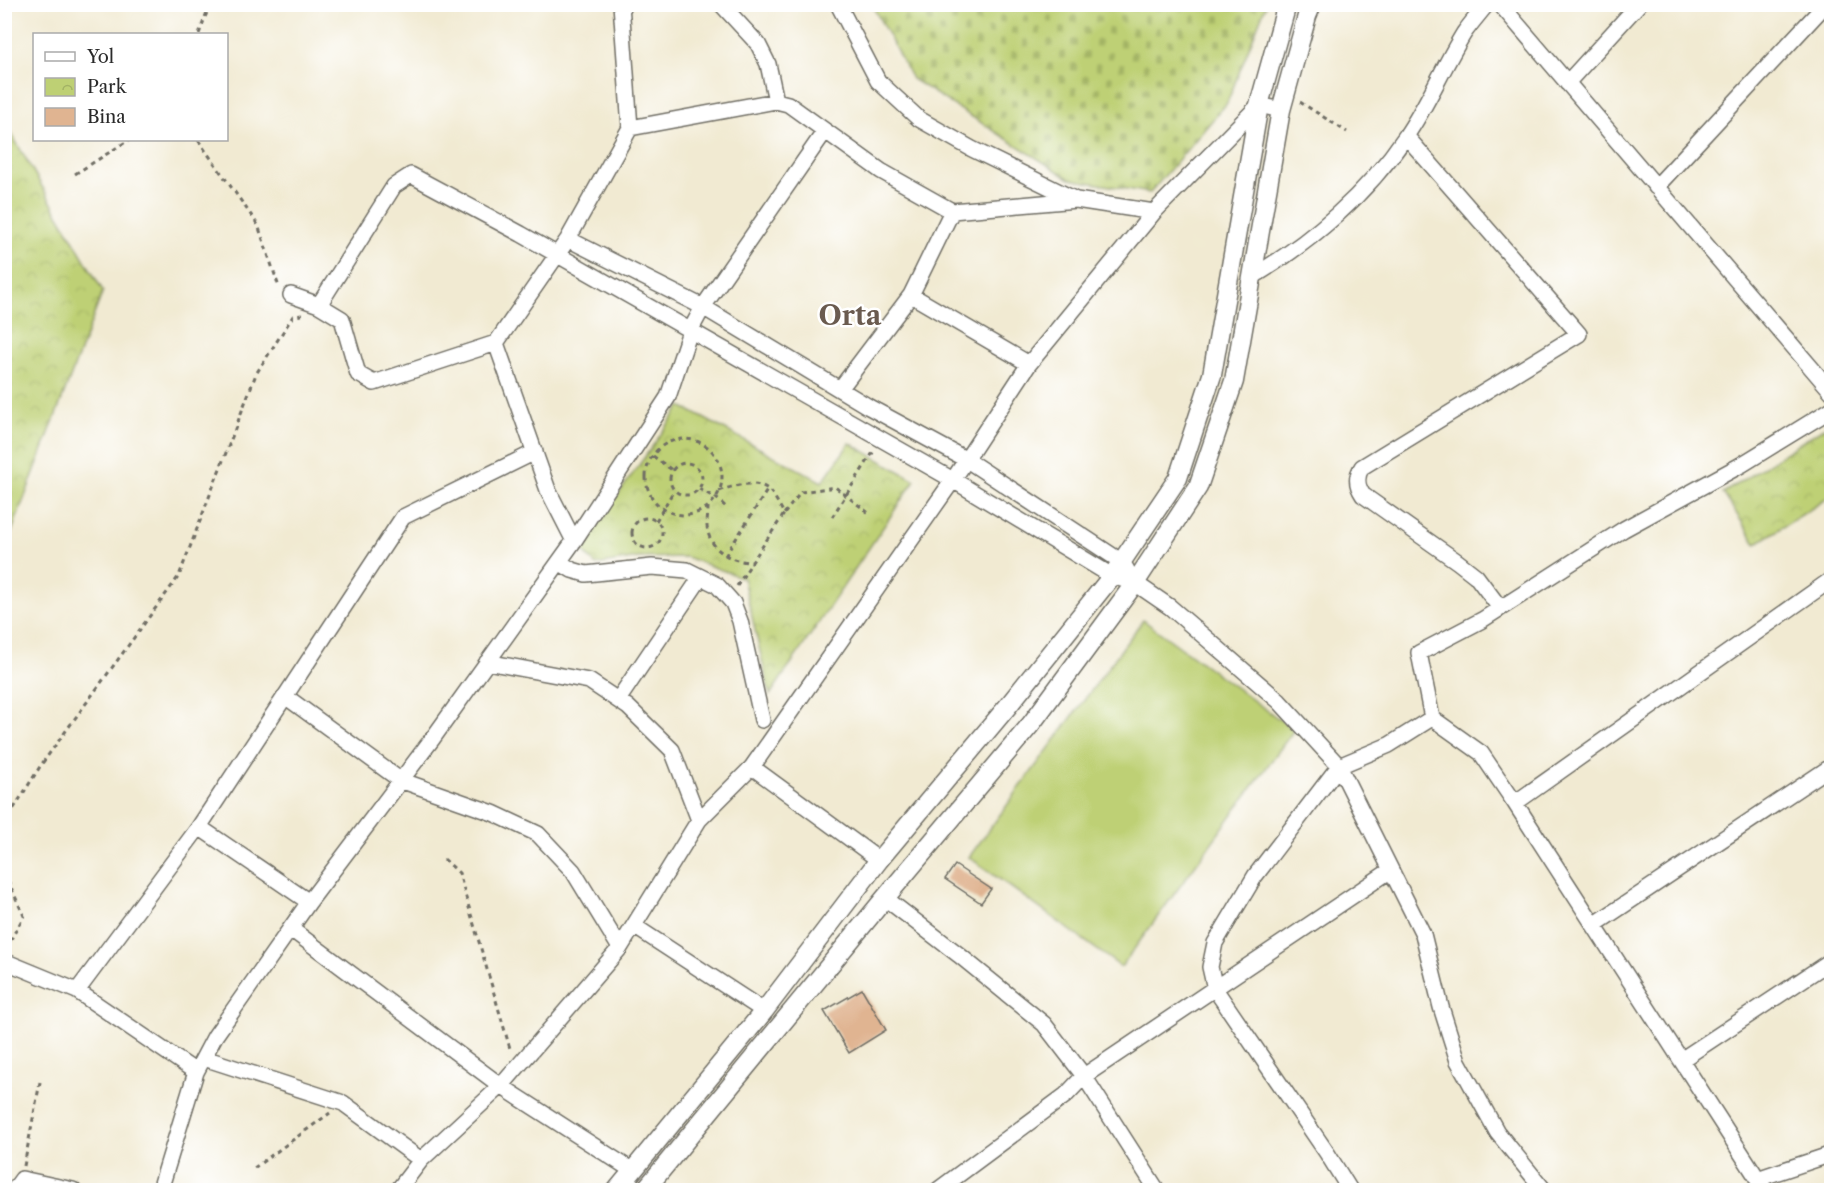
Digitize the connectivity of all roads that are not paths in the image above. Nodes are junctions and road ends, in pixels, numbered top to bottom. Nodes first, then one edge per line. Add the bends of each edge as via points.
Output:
1 (621, 4) edge
2 (722, 4) edge
3 (838, 4) edge
4 (1287, 4) edge
5 (1312, 4) edge
6 (1487, 4) edge
7 (1500, 4) edge
8 (1639, 4) edge
9 (1826, 4) edge
10 (1567, 83) junction
11 (776, 101) junction
12 (1284, 101) junction
13 (1259, 105) junction
14 (630, 128) junction
15 (825, 131) junction
16 (1406, 136) junction
17 (1656, 186) junction
18 (1076, 200) junction
19 (952, 211) junction
20 (1154, 212) junction
21 (568, 239) junction
22 (556, 254) junction
23 (1252, 277) junction
24 (291, 295) road end
25 (911, 295) junction
26 (703, 307) junction
27 (325, 309) junction
28 (690, 331) junction
29 (496, 343) junction
30 (1029, 364) junction
31 (840, 389) junction
32 (1832, 392) edge
33 (1832, 409) edge
34 (535, 452) junction
35 (966, 460) junction
36 (953, 480) junction
37 (574, 541) junction
38 (559, 562) junction
39 (1117, 569) junction
40 (701, 577) junction
41 (1832, 579) edge
42 (1136, 583) junction
43 (1500, 608) junction
44 (487, 662) junction
45 (285, 696) junction
46 (618, 700) junction
47 (1432, 718) junction
48 (762, 720) dead end
49 (1339, 766) junction
50 (1832, 766) edge
51 (752, 767) junction
52 (400, 780) junction
53 (1515, 803) junction
54 (699, 820) junction
55 (199, 828) junction
56 (879, 860) junction
57 (1392, 870) junction
58 (885, 898) junction
59 (309, 903) junction
60 (1594, 925) junction
61 (634, 926) junction
62 (291, 929) junction
63 (620, 948) junction
64 (1832, 960) edge
65 (4, 961) edge
66 (1215, 988) junction
67 (77, 991) junction
68 (764, 1011) junction
69 (204, 1058) junction
70 (1681, 1060) junction
71 (196, 1072) junction
72 (1084, 1076) junction
73 (501, 1086) junction
74 (1832, 1154) edge
75 (421, 1160) junction
76 (633, 1171) junction
77 (18, 1185) edge
78 (1761, 1185) edge
79 (652, 1188) edge
80 (72, 1191) edge
81 (160, 1191) edge
82 (398, 1191) edge
83 (617, 1191) edge
84 (938, 1191) edge
85 (1157, 1191) edge
86 (1350, 1191) edge
87 (1544, 1191) edge

1 - 14 street
2 - 11 street via 758,44 768,64
3 - 18 street via 878,81 919,118
4 - 13 street
5 - 12 street
6 - 16 street via 1465,32
7 - 10 street
8 - 10 street
9 - 17 street
10 - 17 street
11 - 14 street
11 - 15 street via 788,104
12 - 13 street
12 - 23 street
13 - 20 street
13 - 39 street via 1212,375 1178,478
14 - 21 street
15 - 19 street via 881,171
15 - 26 street
16 - 23 street via 1338,213 1285,257
16 - 43 street via 1579,334 1362,467 1358,476 1363,495 1476,576
17 - 32 street
18 - 19 street
18 - 20 street
19 - 25 street
20 - 30 street
21 - 22 street
21 - 26 street
22 - 27 street via 411,176 394,186
22 - 28 street
22 - 29 street
23 - 42 street via 1234,381 1198,487
24 - 27 street
25 - 30 street
25 - 31 street
26 - 28 street
26 - 31 street
27 - 29 street via 342,319 358,374 374,383
28 - 36 street
28 - 37 street via 668,397
29 - 34 street
30 - 35 street
31 - 35 street
33 - 43 street via 1741,465 1624,529
34 - 37 street via 548,490
34 - 45 street via 403,517
35 - 36 street
35 - 39 street
36 - 39 street
36 - 51 street
37 - 38 street
38 - 40 street via 586,574 652,567 687,570
38 - 44 street
39 - 42 street
39 - 56 street
40 - 46 street
40 - 48 street via 717,585 729,598 740,621
41 - 53 street
42 - 49 street via 1170,607 1279,701
42 - 58 street via 1031,724
43 - 47 street via 1419,653
44 - 46 street via 589,681
44 - 52 street
45 - 52 street
45 - 55 street
46 - 54 street via 672,750
47 - 49 street via 1389,745
47 - 53 street via 1481,753
49 - 57 street
49 - 66 street via 1255,876 1215,943 1210,967
50 - 60 street
51 - 54 street
51 - 56 street
52 - 59 street
52 - 63 street via 494,813 538,834 573,871
53 - 60 street
54 - 61 street
55 - 59 street
55 - 67 street
56 - 68 street
57 - 66 street
57 - 87 street via 1423,934 1458,1061 1497,1132
58 - 72 street via 1044,1024
58 - 79 street
59 - 62 street
60 - 70 street
61 - 63 street
61 - 68 street
62 - 69 street via 215,1036
62 - 73 street
63 - 73 street
64 - 70 street
65 - 67 street
66 - 72 street
66 - 86 street
67 - 71 street
68 - 76 street
69 - 71 street
69 - 75 street via 344,1103
70 - 78 street
71 - 81 street
72 - 84 street via 1066,1095
72 - 85 street
73 - 75 street
73 - 76 street
74 - 78 street
75 - 82 street
76 - 79 street
76 - 83 street
77 - 80 street

